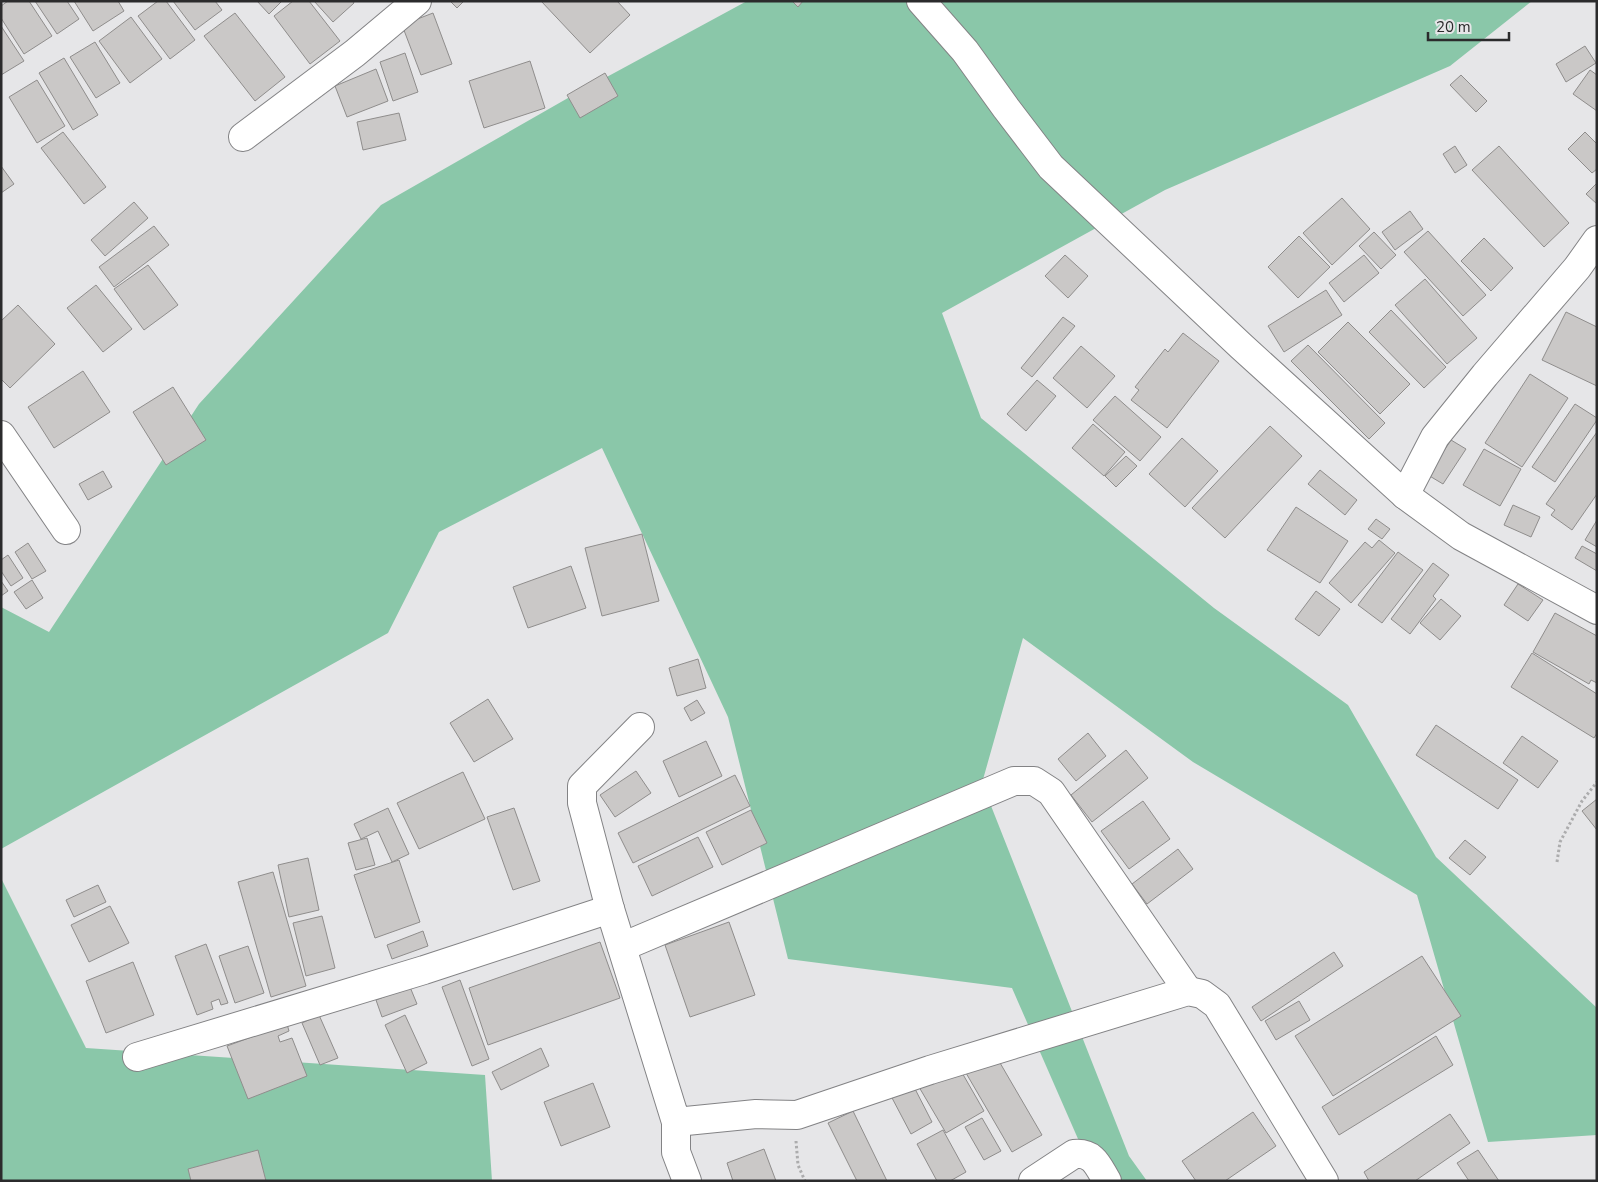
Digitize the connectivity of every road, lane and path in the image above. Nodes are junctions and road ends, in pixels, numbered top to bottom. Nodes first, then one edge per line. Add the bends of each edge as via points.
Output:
1 (417, 1) edge
2 (921, 1) edge
3 (243, 137) dead end
4 (1597, 240) edge
5 (1, 435) edge
6 (1404, 495) junction
7 (66, 530) dead end
8 (1597, 610) edge
9 (640, 727) dead end
10 (1597, 782) edge
11 (1557, 862) dead end
12 (610, 910) junction
13 (622, 947) junction
14 (1188, 992) junction
15 (137, 1057) dead end
16 (797, 1115) junction
17 (676, 1122) junction
18 (687, 1181) edge
19 (805, 1181) edge
20 (1033, 1181) edge
21 (1107, 1181) edge
22 (1324, 1181) edge

1 - 3 street via 355,53
2 - 6 street via 964,51 1051,167
4 - 6 street via 1434,438
5 - 7 street
6 - 8 street via 1461,536
9 - 12 street via 582,786 582,803
10 - 11 path via 1582,801 1560,842
12 - 13 street
12 - 15 street
13 - 14 street via 1014,781 1034,782 1051,792
13 - 17 street
14 - 16 street via 930,1070
14 - 22 street via 1202,994 1217,1005
16 - 17 street via 756,1114
16 - 19 path via 798,1165
17 - 18 street via 676,1152
20 - 21 street via 1074,1154 1086,1154 1092,1158

